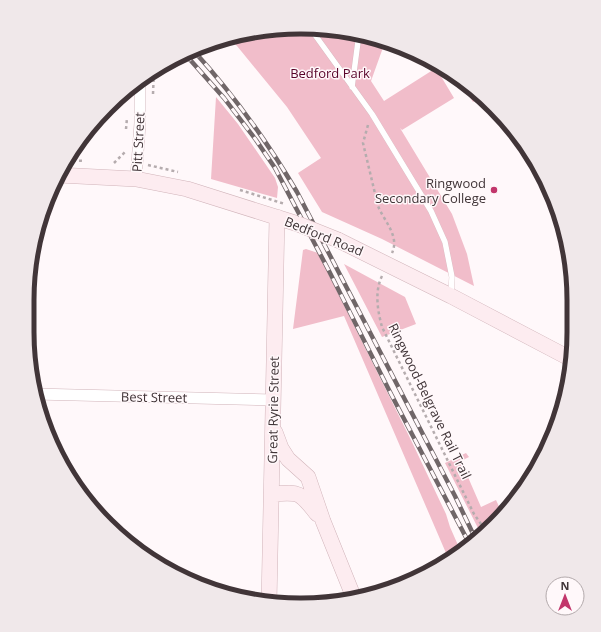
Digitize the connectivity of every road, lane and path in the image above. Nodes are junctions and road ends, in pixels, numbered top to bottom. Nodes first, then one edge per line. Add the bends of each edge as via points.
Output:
1 (315, 35) edge
2 (359, 41) edge
3 (352, 87) junction
4 (140, 88) edge
5 (372, 114) junction
6 (127, 115) dead end
7 (126, 130) dead end
8 (126, 145) dead end
9 (114, 163) dead end
10 (65, 175) edge
11 (136, 179) junction
12 (277, 217) junction
13 (388, 264) junction
14 (451, 296) junction
15 (566, 356) edge
16 (42, 394) edge
17 (273, 400) junction
18 (273, 424) junction
19 (271, 494) junction
20 (323, 520) junction
21 (482, 526) edge
22 (352, 593) edge
23 (267, 596) edge

1 - 3 lane
2 - 3 lane
3 - 5 lane
4 - 11 street, Pitt Street
5 - 13 path, Ringwood-Belgrave Rail Trail via 363,143 378,206 394,237 394,248
5 - 14 lane via 431,211 445,242 452,277
6 - 7 path
8 - 9 path via 125,153
10 - 11 main road, Bedford Road
11 - 12 main road, Bedford Road via 187,189
12 - 13 main road, Bedford Road, bridge via 338,240
12 - 17 main road, Great Ryrie Street
13 - 14 main road, Bedford Road
13 - 21 path, Ringwood-Belgrave Rail Trail via 380,280 377,300 382,328 474,514
14 - 15 main road, Bedford Road
16 - 17 street, Best Street
17 - 18 main road, Great Ryrie Street
18 - 19 main road, Great Ryrie Street
18 - 20 main road via 281,448 288,459 308,477
19 - 20 main road via 297,493 304,497
19 - 23 main road, Great Ryrie Street
20 - 22 main road

